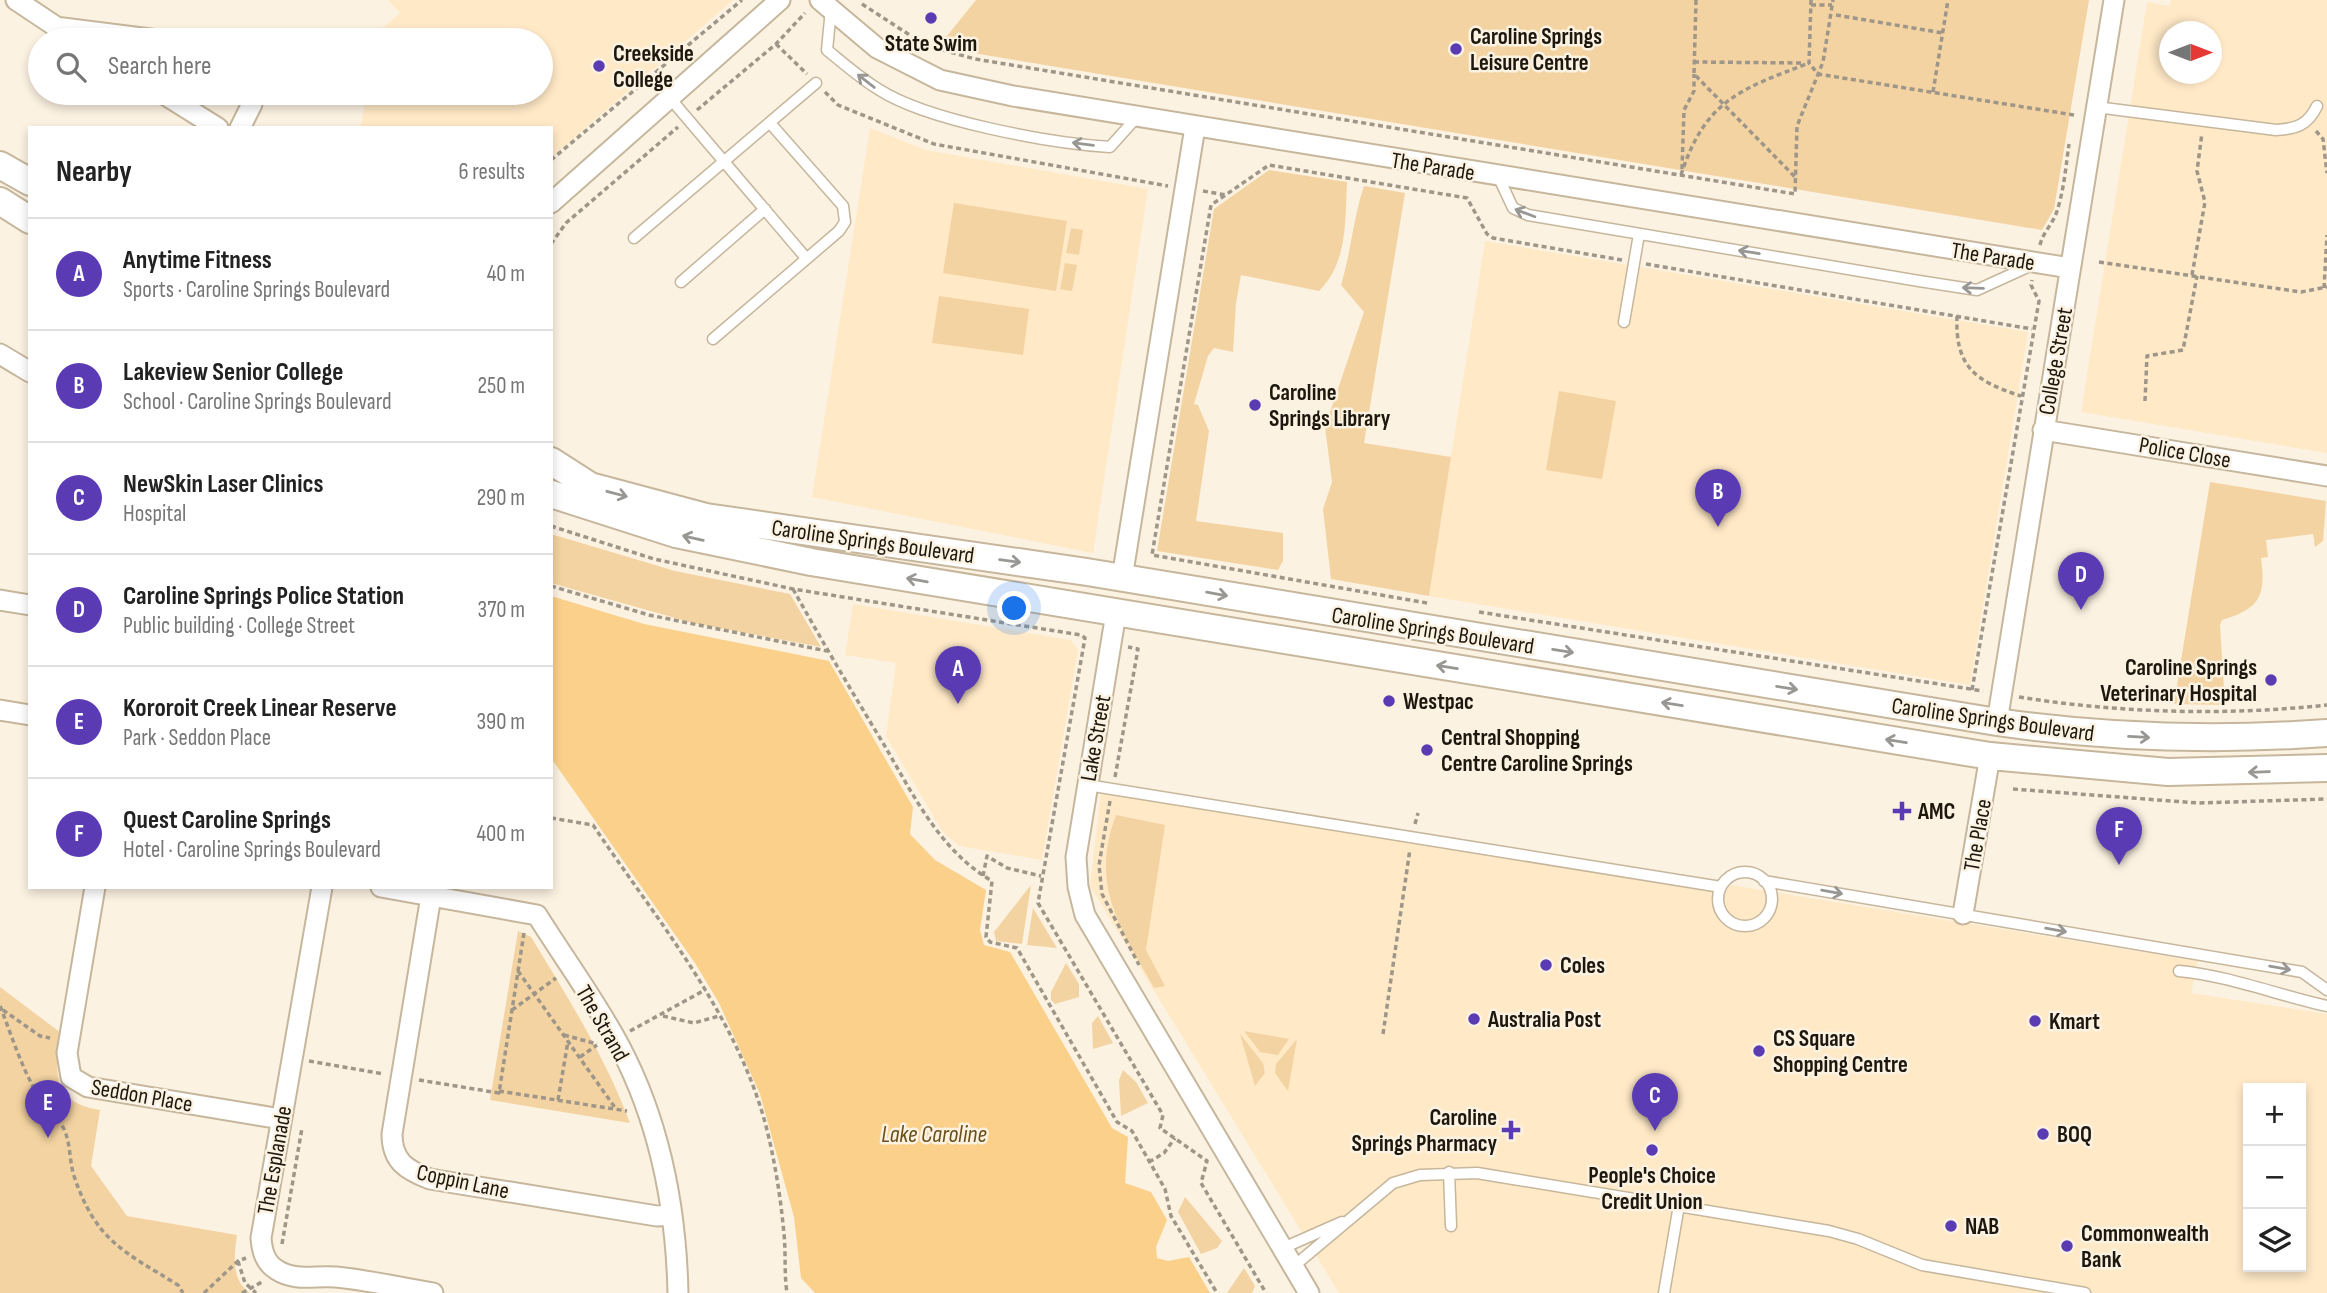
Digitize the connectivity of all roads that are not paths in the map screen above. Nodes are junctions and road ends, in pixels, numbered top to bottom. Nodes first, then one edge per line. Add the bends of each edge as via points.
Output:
1 (16, 0) edge
2 (780, 0) edge
3 (2114, 0) edge
4 (825, 4) edge
5 (55, 27) joint
6 (63, 28) edge
7 (816, 83) dead end
8 (669, 97) junction
9 (181, 105) edge
10 (252, 105) edge
11 (2317, 106) dead end
12 (2096, 107) junction
13 (1137, 116) junction
14 (770, 123) junction
15 (215, 126) edge
16 (241, 126) edge
17 (1195, 127) junction
18 (725, 163) junction
19 (0, 165) edge
20 (1498, 176) junction
21 (28, 181) edge
22 (0, 201) edge
23 (553, 201) edge
24 (765, 209) junction
25 (28, 219) edge
26 (1639, 234) junction
27 (634, 238) dead end
28 (806, 258) junction
29 (2036, 263) junction
30 (2070, 268) junction
31 (681, 282) dead end
32 (1625, 322) dead end
33 (713, 339) dead end
34 (2, 360) edge
35 (28, 371) edge
36 (2043, 430) junction
37 (553, 462) edge
38 (2327, 476) edge
39 (553, 495) edge
40 (1122, 578) junction
41 (0, 600) edge
42 (28, 605) edge
43 (1116, 613) junction
44 (0, 710) edge
45 (28, 715) edge
46 (1997, 722) junction
47 (2327, 733) edge
48 (1990, 756) junction
49 (2327, 768) edge
50 (1087, 785) junction
51 (1765, 881) junction
52 (1721, 887) junction
53 (95, 889) edge
54 (321, 889) edge
55 (392, 889) edge
56 (431, 896) junction
57 (1963, 914) junction
58 (2179, 971) dead end
59 (2327, 990) edge
60 (2327, 1006) edge
61 (281, 1119) junction
62 (1449, 1172) junction
63 (1679, 1205) junction
64 (672, 1215) junction
65 (1352, 1218) junction
66 (1451, 1226) dead end
67 (1283, 1248) junction
68 (1294, 1266) junction
69 (433, 1293) edge
70 (678, 1293) edge
71 (1309, 1293) edge
72 (1664, 1293) edge
73 (2085, 1293) edge

1 - 5 street
2 - 8 street
3 - 12 street, College Street
4 - 13 street, The Parade via 877,48 940,80
13 -> 4 lane via 1110,147 1013,132 925,111 878,90 827,50
5 - 6 street
7 - 14 lane
8 - 18 lane
8 - 23 street
9 - 15 street
10 - 16 street
11 - 12 lane via 2302,125 2276,130
12 - 30 street, College Street
13 - 17 street, The Parade
14 - 18 lane
14 - 28 lane via 845,213 839,231
17 - 20 street, The Parade
17 - 40 street, Lake Street
18 - 24 lane
18 - 27 lane
19 - 21 main road
26 -> 20 lane via 1528,215 1513,208
20 - 29 street, The Parade
22 - 25 main road
24 - 28 lane
24 - 31 lane
29 -> 26 lane via 1976,290
26 - 32 lane
28 - 33 lane
29 - 30 street, The Parade
30 - 36 street, College Street
34 - 35 street
36 - 38 street, Police Close
36 - 46 street, College Street
37 -> 40 main road, Caroline Springs Boulevard via 590,486 706,517
43 -> 39 main road, Caroline Springs Boulevard via 741,548 610,515
40 - 43 main road, Lake Street
40 -> 46 main road, Caroline Springs Boulevard
41 - 42 street
48 -> 43 main road, Caroline Springs Boulevard
43 - 50 street, Lake Street
44 - 45 street
46 -> 47 main road, Caroline Springs Boulevard via 2141,738
46 - 48 main road
49 -> 48 main road, Caroline Springs Boulevard via 2168,772
48 - 57 street, The Place
50 - 52 lane
50 - 67 street, Lake Street via 1076,857 1086,915
51 - 52 lane via 1742,872
51 - 52 lane via 1771,908 1752,925 1727,920 1719,904
51 -> 57 lane
53 - 61 street, Seddon Place via 67,1053 71,1077 88,1087
54 - 61 street, The Esplanade
55 - 56 street, The Strand
56 - 64 street, The Strand via 537,915 660,1148
56 - 64 street, Coppin Lane via 392,1134 398,1162 430,1179
57 -> 59 lane via 2302,972
58 - 60 lane via 2207,974
61 - 69 street, The Esplanade via 261,1238 262,1253 272,1266 302,1278 332,1277
62 - 63 lane
62 - 65 lane via 1393,1183
62 - 66 lane
63 - 72 lane
63 - 73 lane via 1829,1231 1898,1258 1955,1273
64 - 70 street, The Strand
65 - 67 lane
65 - 68 lane
67 - 68 street, Lake Street
68 - 71 street, Lake Street

